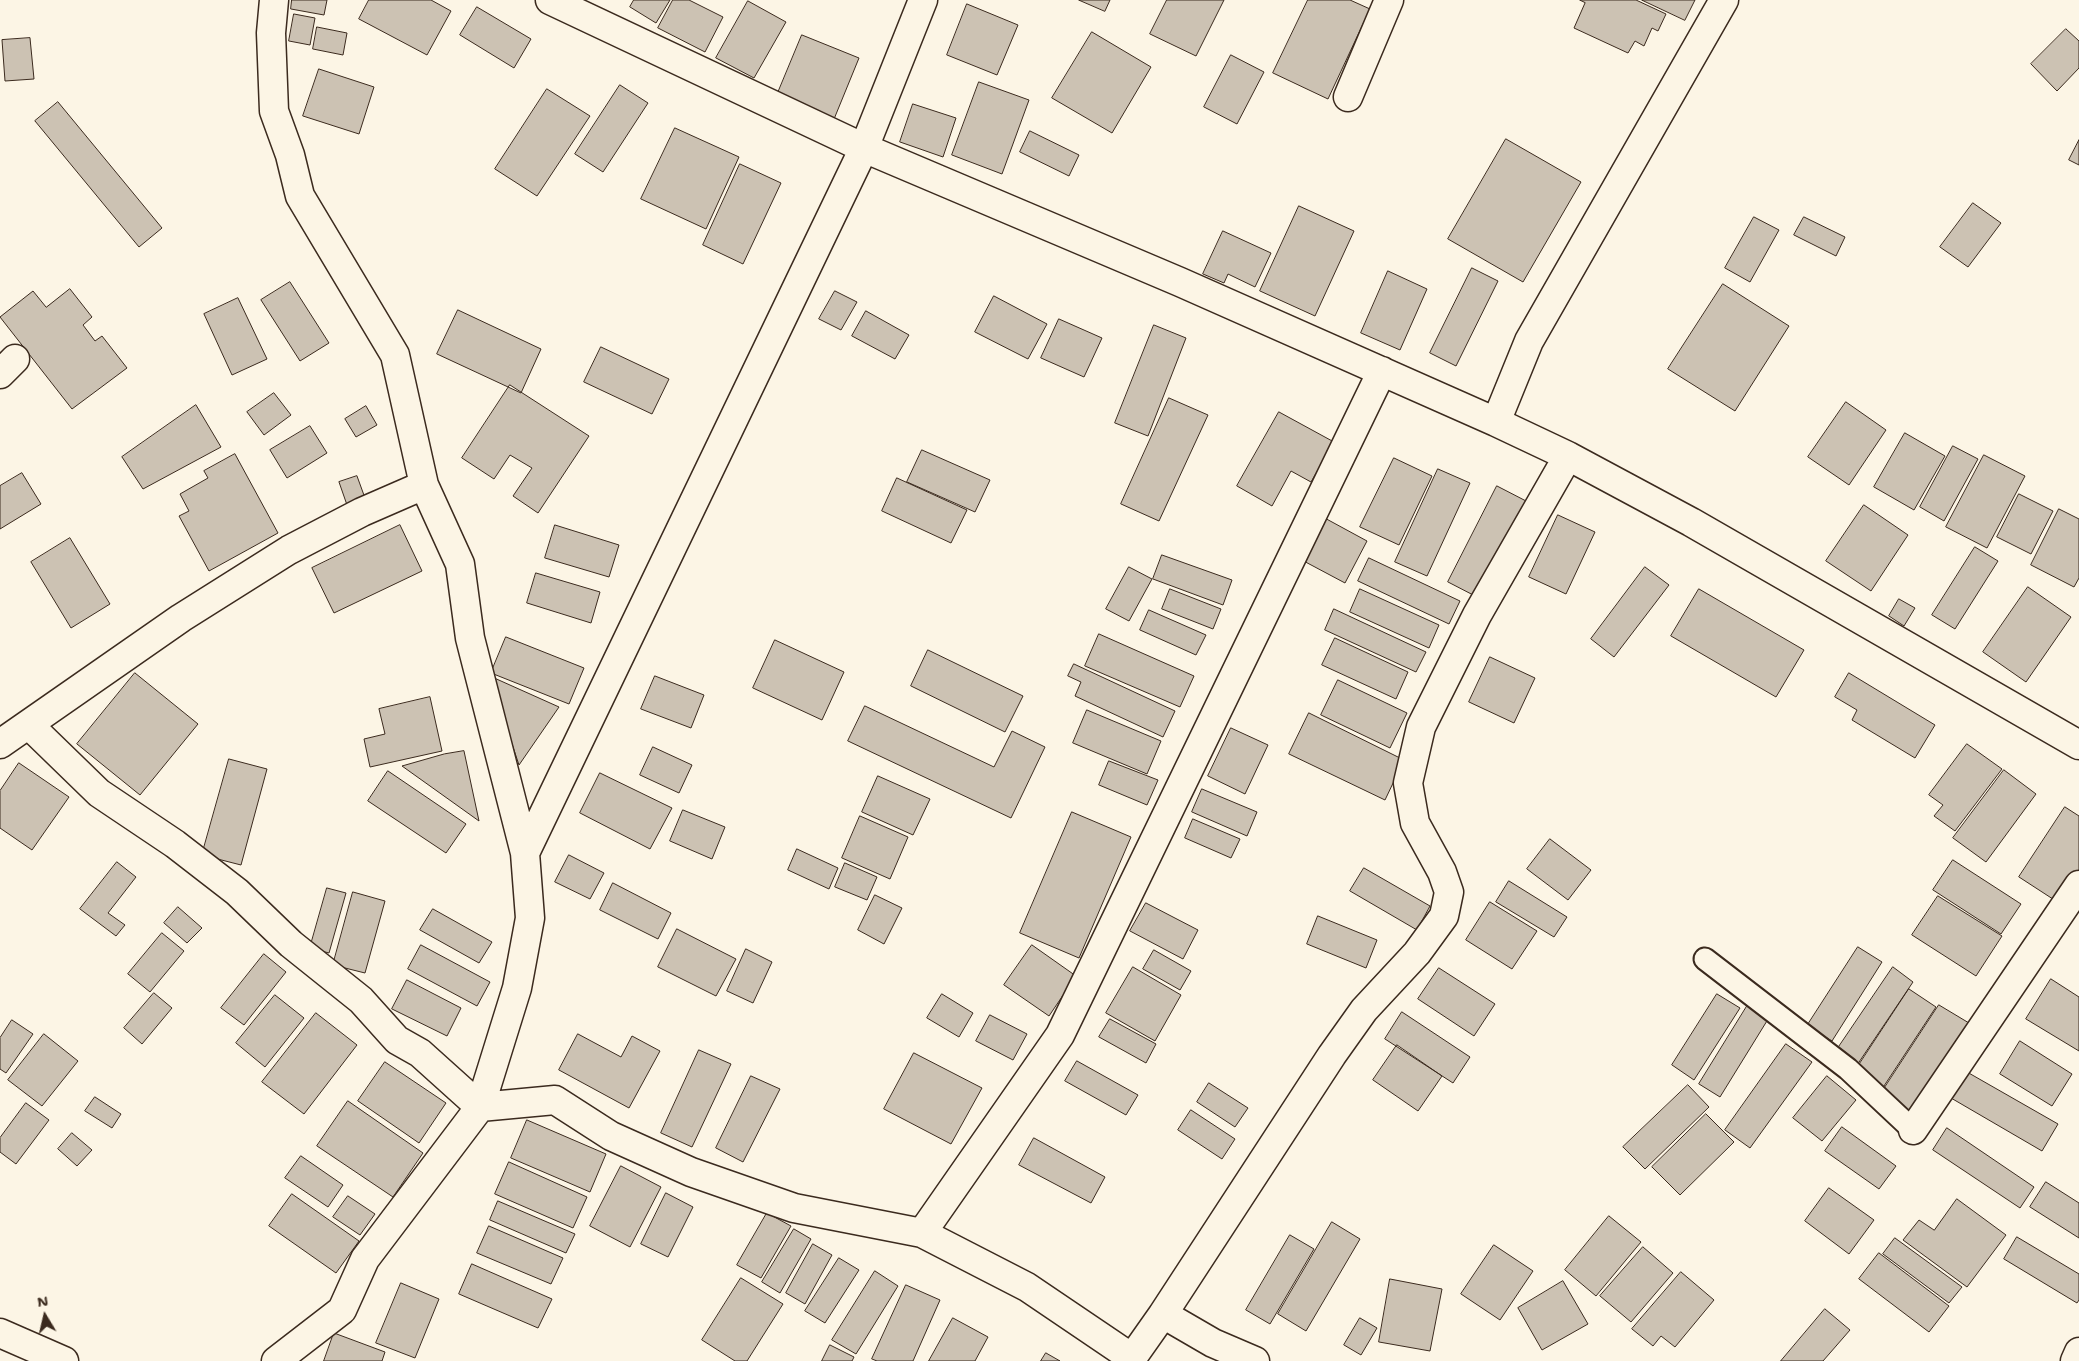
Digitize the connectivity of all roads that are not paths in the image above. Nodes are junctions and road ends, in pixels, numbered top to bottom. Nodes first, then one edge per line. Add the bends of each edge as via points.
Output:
1 (274, 0) edge
2 (550, 0) edge
3 (923, 0) edge
4 (1389, 0) edge
5 (1724, 0) edge
6 (1348, 96) dead end
7 (864, 148) junction
8 (1382, 371) junction
9 (1496, 422) junction
10 (1568, 456) junction
11 (424, 485) junction
12 (29, 724) junction
13 (0, 744) edge
14 (2079, 745) edge
15 (525, 853) junction
16 (2079, 885) edge
17 (1705, 959) dead end
18 (480, 1107) junction
19 (1912, 1130) joint
20 (922, 1233) junction
21 (1163, 1314) junction
22 (0, 1333) edge
23 (2079, 1352) edge
24 (1131, 1360) edge
25 (64, 1361) edge
26 (276, 1361) edge
27 (1255, 1361) edge
28 (2075, 1361) edge

1 - 11 street via 271,33 274,111 300,196 395,355
2 - 7 street
3 - 7 street
4 - 6 street
5 - 9 street via 1529,341
7 - 8 street
7 - 15 street
8 - 9 street
8 - 20 street via 1060,1035
9 - 10 street
10 - 14 street via 1699,527
10 - 21 street via 1477,615 1421,727 1408,784 1415,823 1442,872 1449,892 1444,916 1418,953 1364,1010 1332,1055
11 - 12 street via 362,512 289,550 181,618
11 - 15 street via 460,564 470,638
12 - 13 street
12 - 18 street via 99,793 175,844 237,892 291,944 361,1000 397,1040 420,1053
15 - 18 street via 530,918 517,988
16 - 19 street
17 - 19 lane via 1848,1069
18 - 20 street via 555,1100 610,1136 691,1172 794,1208
18 - 26 street via 365,1259 342,1310
20 - 24 street via 1027,1287
21 - 24 street
21 - 27 street via 1213,1343
22 - 25 street
23 - 28 street

